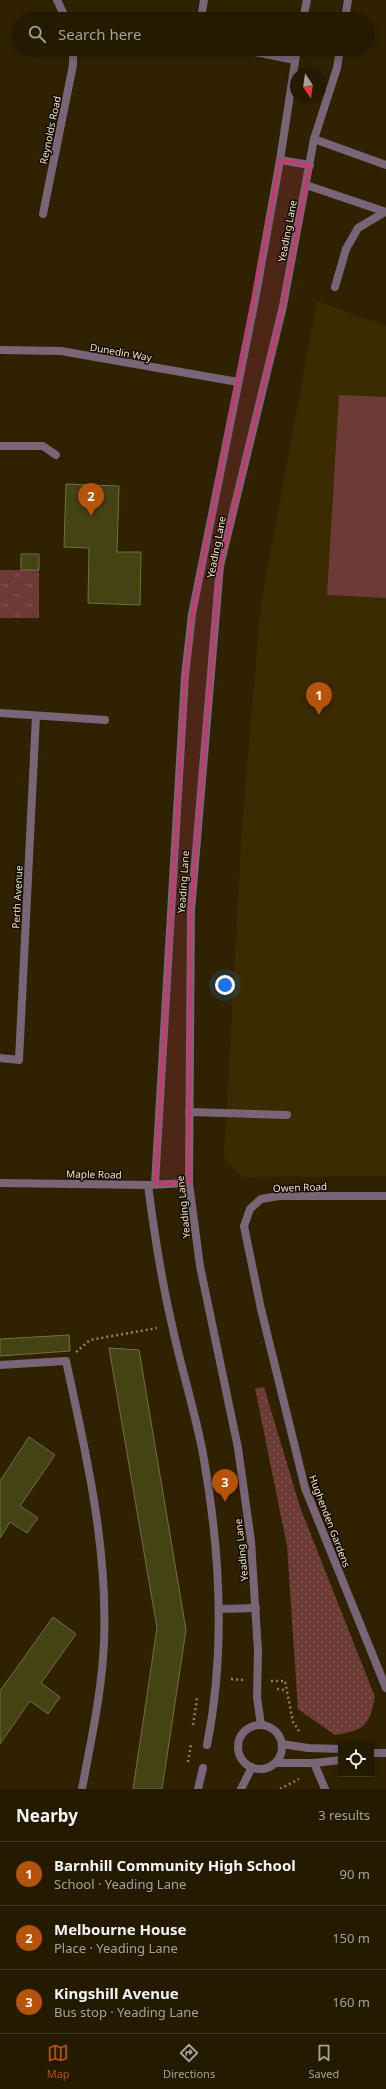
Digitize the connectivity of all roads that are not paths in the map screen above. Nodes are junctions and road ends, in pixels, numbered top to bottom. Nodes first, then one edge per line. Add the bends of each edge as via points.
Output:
1 (58, 0) edge
2 (204, 0) edge
3 (307, 0) edge
4 (348, 0) edge
5 (63, 12) edge
6 (202, 12) edge
7 (304, 12) edge
8 (346, 12) edge
9 (73, 56) edge
10 (275, 56) edge
11 (296, 56) edge
12 (339, 56) edge
13 (295, 60) junction
14 (314, 139) junction
15 (280, 160) junction
16 (310, 165) junction
17 (386, 165) edge
18 (306, 185) junction
19 (386, 212) edge
20 (43, 214) dead end
21 (335, 287) dead end
22 (0, 350) edge
23 (238, 382) junction
24 (0, 446) edge
25 (56, 455) dead end
26 (0, 713) edge
27 (36, 716) junction
28 (104, 720) dead end
29 (0, 1058) edge
30 (189, 1112) junction
31 (287, 1115) dead end
32 (0, 1183) edge
33 (188, 1183) junction
34 (152, 1185) junction
35 (386, 1196) edge
36 (261, 1309) joint
37 (0, 1365) edge
38 (256, 1608) junction
39 (220, 1609) junction
40 (386, 1688) edge
41 (261, 1725) junction
42 (282, 1744) junction
43 (207, 1745) dead end
44 (338, 1749) edge
45 (386, 1753) edge
46 (374, 1754) edge
47 (338, 1760) edge
48 (276, 1763) junction
49 (314, 1763) junction
50 (252, 1767) junction
51 (203, 1768) dead end
52 (82, 1789) edge
53 (198, 1789) edge
54 (241, 1789) edge
55 (325, 1789) edge

1 - 5 street
2 - 6 street
3 - 7 street
4 - 8 street
9 - 20 street, Reynolds Road
10 - 13 street
11 - 13 street
12 - 14 street, Yeading Lane
13 - 15 street
14 - 16 street, Yeading Lane
14 - 17 street
15 - 16 street
15 - 23 street
16 - 18 street, Yeading Lane
18 - 19 street
18 - 30 street, Yeading Lane via 283,306 220,566 193,882
19 - 21 street via 358,228 346,249
22 - 23 street, Dunedin Way via 61,351
23 - 34 street via 192,614 185,676
24 - 25 street via 43,446
26 - 27 street
27 - 28 street
27 - 29 street, Perth Avenue via 18,1060
30 - 31 street
30 - 33 street, Yeading Lane
32 - 34 street, Maple Road
33 - 34 street, Maple Road
33 - 38 street, Yeading Lane via 200,1266 238,1448 251,1541
34 - 39 street via 158,1261 203,1453 214,1533
35 - 36 street, Owen Road via 279,1196 261,1199 250,1209 244,1226
36 - 40 street, Hughenden Gardens via 305,1488
37 - 52 street via 66,1361 89,1470 104,1577 104,1642 99,1697
38 - 39 street
38 - 41 street, Yeading Lane via 257,1697
39 - 43 street via 215,1686
41 - 42 street via 275,1730
41 - 50 street via 247,1730 239,1742 241,1757
42 - 44 street
42 - 48 street via 282,1751
45 - 46 street
47 - 49 street
48 - 49 street
48 - 50 street via 265,1769
49 - 55 street
50 - 54 street
51 - 53 street

